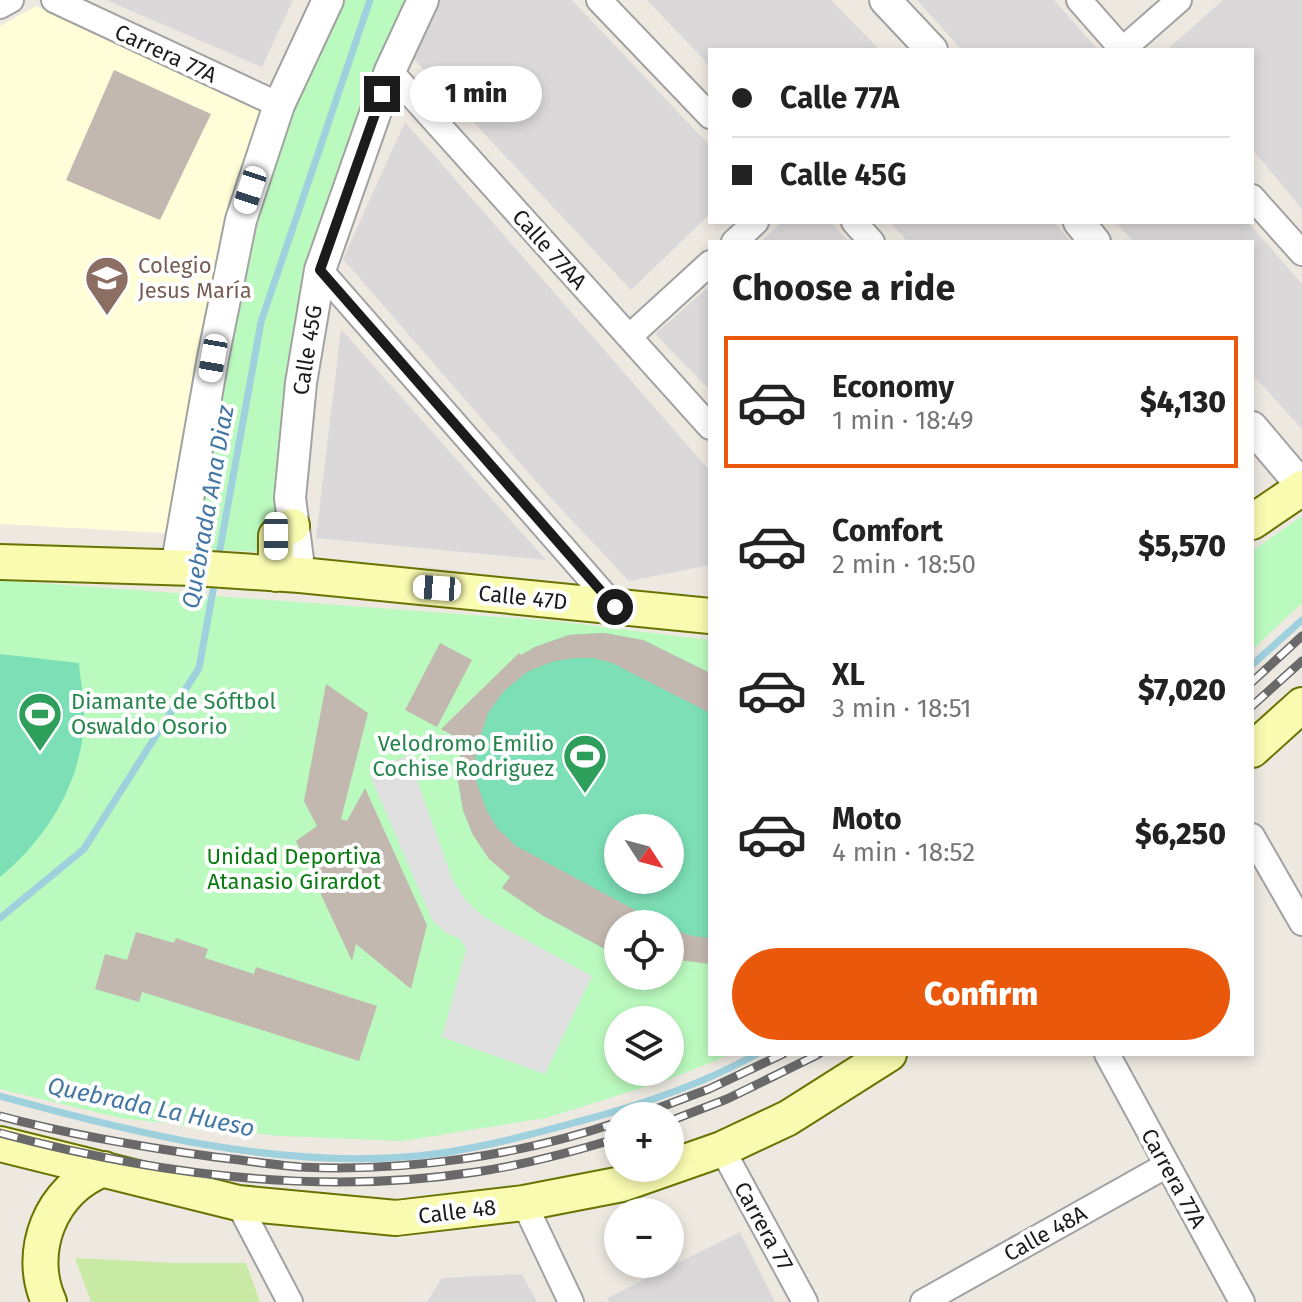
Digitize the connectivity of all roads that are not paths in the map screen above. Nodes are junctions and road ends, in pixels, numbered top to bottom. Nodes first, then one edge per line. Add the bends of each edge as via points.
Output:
1 (11, 0) edge
2 (54, 0) edge
3 (328, 0) edge
4 (423, 0) edge
5 (599, 0) edge
6 (885, 0) edge
7 (1079, 0) edge
8 (1179, 0) edge
9 (0, 6) edge
10 (930, 48) edge
11 (1120, 48) edge
12 (1124, 48) edge
13 (390, 71) junction
14 (279, 105) junction
15 (708, 114) edge
16 (1254, 199) edge
17 (754, 224) edge
18 (856, 224) edge
19 (1081, 224) edge
20 (736, 240) edge
21 (870, 240) edge
22 (1093, 240) edge
23 (1302, 253) edge
24 (708, 265) edge
25 (320, 270) junction
26 (629, 337) junction
27 (708, 425) edge
28 (1254, 429) edge
29 (1302, 487) edge
30 (1254, 521) edge
31 (292, 526) joint
32 (0, 562) edge
33 (185, 568) junction
34 (282, 574) junction
35 (615, 607) junction
36 (708, 616) edge
37 (1302, 705) edge
38 (1254, 748) edge
39 (1254, 843) edge
40 (1302, 923) edge
41 (886, 1056) edge
42 (1108, 1056) edge
43 (0, 1144) edge
44 (722, 1149) junction
45 (1167, 1165) junction
46 (104, 1169) junction
47 (238, 1203) junction
48 (524, 1203) junction
49 (49, 1302) edge
50 (290, 1302) edge
51 (571, 1302) edge
52 (805, 1302) edge
53 (923, 1302) edge
54 (1242, 1302) edge

1 - 9 street
2 - 14 street, Carrera 77A
3 - 14 street
4 - 13 street, Calle 45G
5 - 15 street
6 - 10 street
7 - 11 street
8 - 12 street
13 - 25 street, Calle 45G
13 - 26 street, Calle 77AA
14 - 33 street via 241,220
16 - 23 street
17 - 20 street
18 - 21 street
19 - 22 street
24 - 26 street
25 - 31 street, Calle 45G via 301,383
25 - 35 street
26 - 27 street, Calle 77AA
28 - 29 street
29 - 30 main road
31 - 34 main road via 276,536
32 - 33 main road, Calle 47D
33 - 34 main road, Calle 47D
34 - 35 main road, Calle 47D
35 - 36 main road, Calle 47D
37 - 38 main road
39 - 40 street
41 - 44 main road, Calle 48 via 788,1118
42 - 45 street, Carrera 77A
43 - 46 main road, Calle 48
44 - 48 main road, Calle 48 via 622,1184
44 - 52 street, Carrera 77
45 - 53 street, Calle 48A
45 - 54 street, Carrera 77A
46 - 47 main road, Calle 48
46 - 49 main road via 86,1175 48,1222 39,1269
47 - 48 main road, Calle 48 via 396,1218
47 - 50 street
48 - 51 street

